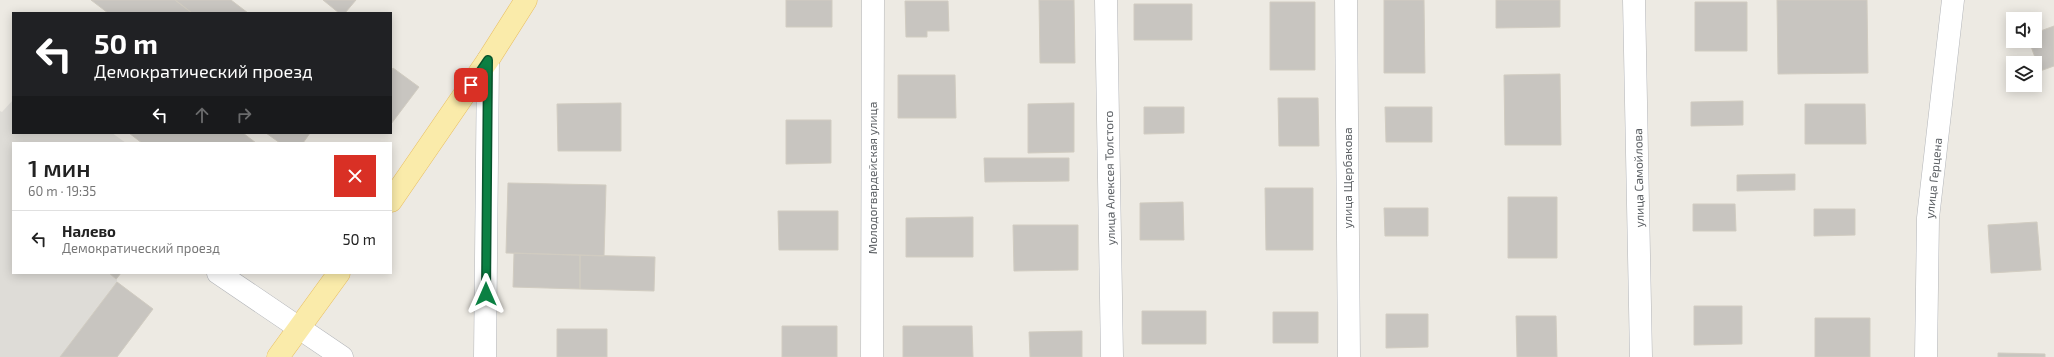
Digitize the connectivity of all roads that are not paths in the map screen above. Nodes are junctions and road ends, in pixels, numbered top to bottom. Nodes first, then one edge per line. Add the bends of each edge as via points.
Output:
1 (526, 0) edge
2 (872, 0) edge
3 (1106, 0) edge
4 (1346, 0) edge
5 (1634, 0) edge
6 (1953, 0) edge
7 (488, 60) junction
8 (392, 200) edge
9 (219, 274) edge
10 (337, 274) edge
11 (299, 328) junction
12 (278, 357) edge
13 (342, 357) edge
14 (485, 357) edge
15 (872, 357) edge
16 (1112, 357) edge
17 (1349, 357) edge
18 (1641, 357) edge
19 (1926, 357) edge

1 - 7 main road
2 - 15 street, Молодогвардейская улица
3 - 16 street, улица Алексея Толстого
4 - 17 street, улица Щербакова
5 - 18 street, улица Самойлова
6 - 19 street, улица Герцена via 1928,218
7 - 8 main road
7 - 14 street
9 - 11 street
10 - 11 main road
11 - 12 main road
11 - 13 street

